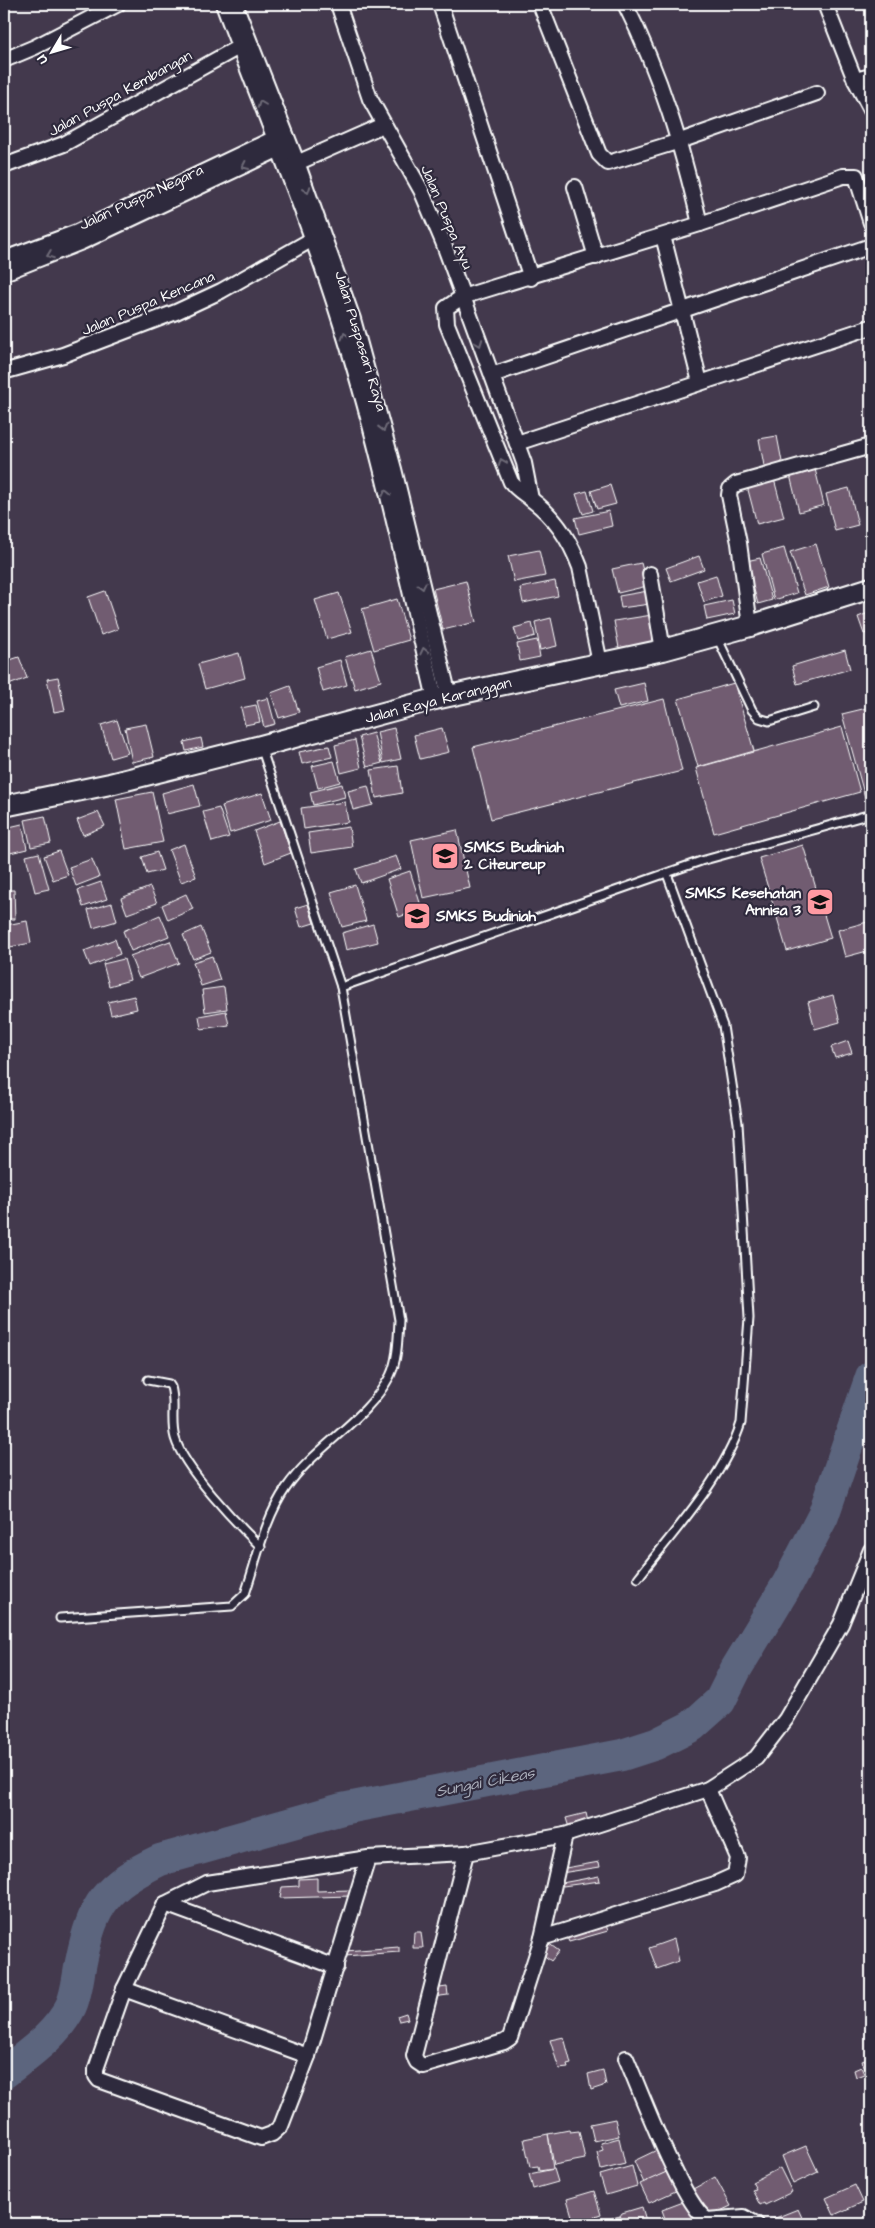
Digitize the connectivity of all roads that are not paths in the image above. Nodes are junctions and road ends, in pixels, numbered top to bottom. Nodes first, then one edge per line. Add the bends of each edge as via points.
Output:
1 (118, 4) edge
2 (223, 4) edge
3 (235, 4) edge
4 (338, 4) edge
5 (440, 4) edge
6 (540, 4) edge
7 (625, 4) edge
8 (825, 4) edge
9 (244, 44) junction
10 (4, 60) edge
11 (871, 76) edge
12 (855, 80) junction
13 (817, 94) dead end
14 (871, 110) edge
15 (383, 124) junction
16 (680, 141) junction
17 (282, 142) junction
18 (292, 165) junction
19 (4, 166) edge
20 (575, 186) dead end
21 (700, 224) junction
22 (871, 224) edge
23 (318, 236) junction
24 (663, 236) junction
25 (80, 237) junction
26 (871, 246) edge
27 (596, 257) junction
28 (4, 259) edge
29 (4, 273) edge
30 (531, 278) junction
31 (462, 298) junction
32 (683, 310) junction
33 (871, 327) edge
34 (4, 370) edge
35 (492, 375) junction
36 (700, 382) junction
37 (517, 443) junction
38 (871, 446) edge
39 (531, 499) junction
40 (650, 574) dead end
41 (871, 588) edge
42 (750, 626) junction
43 (716, 636) junction
44 (663, 650) junction
45 (600, 663) junction
46 (442, 698) junction
47 (814, 707) dead end
48 (261, 746) junction
49 (4, 806) edge
50 (871, 814) edge
51 (667, 874) junction
52 (341, 988) junction
53 (148, 1380) dead end
54 (261, 1547) junction
55 (871, 1550) edge
56 (638, 1578) dead end
57 (60, 1618) dead end
58 (708, 1789) junction
59 (565, 1835) junction
60 (466, 1853) junction
61 (368, 1858) junction
62 (164, 1904) junction
63 (542, 1938) junction
64 (336, 1967) junction
65 (124, 1989) junction
66 (308, 2056) junction
67 (626, 2058) dead end
68 (756, 2224) edge

1 - 10 street via 35,48
2 - 9 street, Jalan Puspasari Raya
3 - 9 street, Jalan Puspasari Raya
4 - 15 street, Jalan Puspa Ayu via 370,98
5 - 30 street
6 - 16 street via 602,159 613,162
7 - 16 street via 666,99
8 - 12 street
9 - 17 street, Jalan Puspasari Raya
9 - 19 street, Jalan Puspa Kembangan via 64,144
11 - 12 street
12 - 14 street
13 - 16 street
15 - 18 street
15 - 31 street, Jalan Puspa Ayu via 421,190
16 - 21 street
17 - 18 street, Jalan Puspasari Raya
17 - 25 street, Jalan Puspa Negara
18 - 23 street, Jalan Puspasari Raya
20 - 27 street
21 - 22 street via 851,175 856,176
21 - 24 street
23 - 34 street, Jalan Puspa Kencana via 221,291 176,312 63,355
23 - 46 street, Jalan Puspasari Raya
24 - 27 street
24 - 32 street
25 - 28 street, Jalan Puspa Negara
25 -> 29 street, Jalan Puspa Negara
26 - 32 street
27 - 30 street
30 - 31 street
31 -> 35 street, Jalan Puspa Ayu
39 -> 31 street via 517,490 506,471 447,324 446,308
32 - 35 street
32 - 36 street
33 - 36 street
35 - 37 street, Jalan Puspa Ayu
36 - 37 street
37 - 39 street, Jalan Puspa Ayu via 529,478
38 - 42 street via 736,484 730,489
39 - 45 street via 558,525 574,552
40 - 44 street
41 - 42 street, Jalan Raya Karanggan
42 - 43 street, Jalan Raya Karanggan
43 - 44 street, Jalan Raya Karanggan
43 - 47 lane via 759,718 769,721
44 - 45 street, Jalan Raya Karanggan
45 - 46 street, Jalan Raya Karanggan
46 - 48 street, Jalan Raya Karanggan
48 - 49 street, Jalan Raya Karanggan via 110,784
48 - 52 lane
50 - 51 lane via 701,861
51 - 52 lane
51 - 56 lane via 723,1026 738,1123 749,1318 741,1423 737,1436 706,1490
52 - 54 lane via 399,1320 397,1353 390,1375 377,1396 285,1489
53 - 54 lane via 169,1384 173,1430 180,1450 224,1510
54 - 57 lane via 245,1594 232,1606
55 - 58 street via 842,1624 772,1740 756,1758
58 - 59 street
58 - 63 street via 738,1858 735,1876
59 - 60 street
59 - 63 street
60 - 61 street
60 - 63 street via 414,2056 417,2062 424,2066 510,2038
61 - 62 street via 207,1883
61 - 64 street
62 - 64 street
62 - 65 street
64 - 66 street
65 - 66 street
65 - 66 street via 96,2069 99,2080 261,2138 281,2126
67 - 68 street via 678,2178 700,2214 710,2220 744,2217

